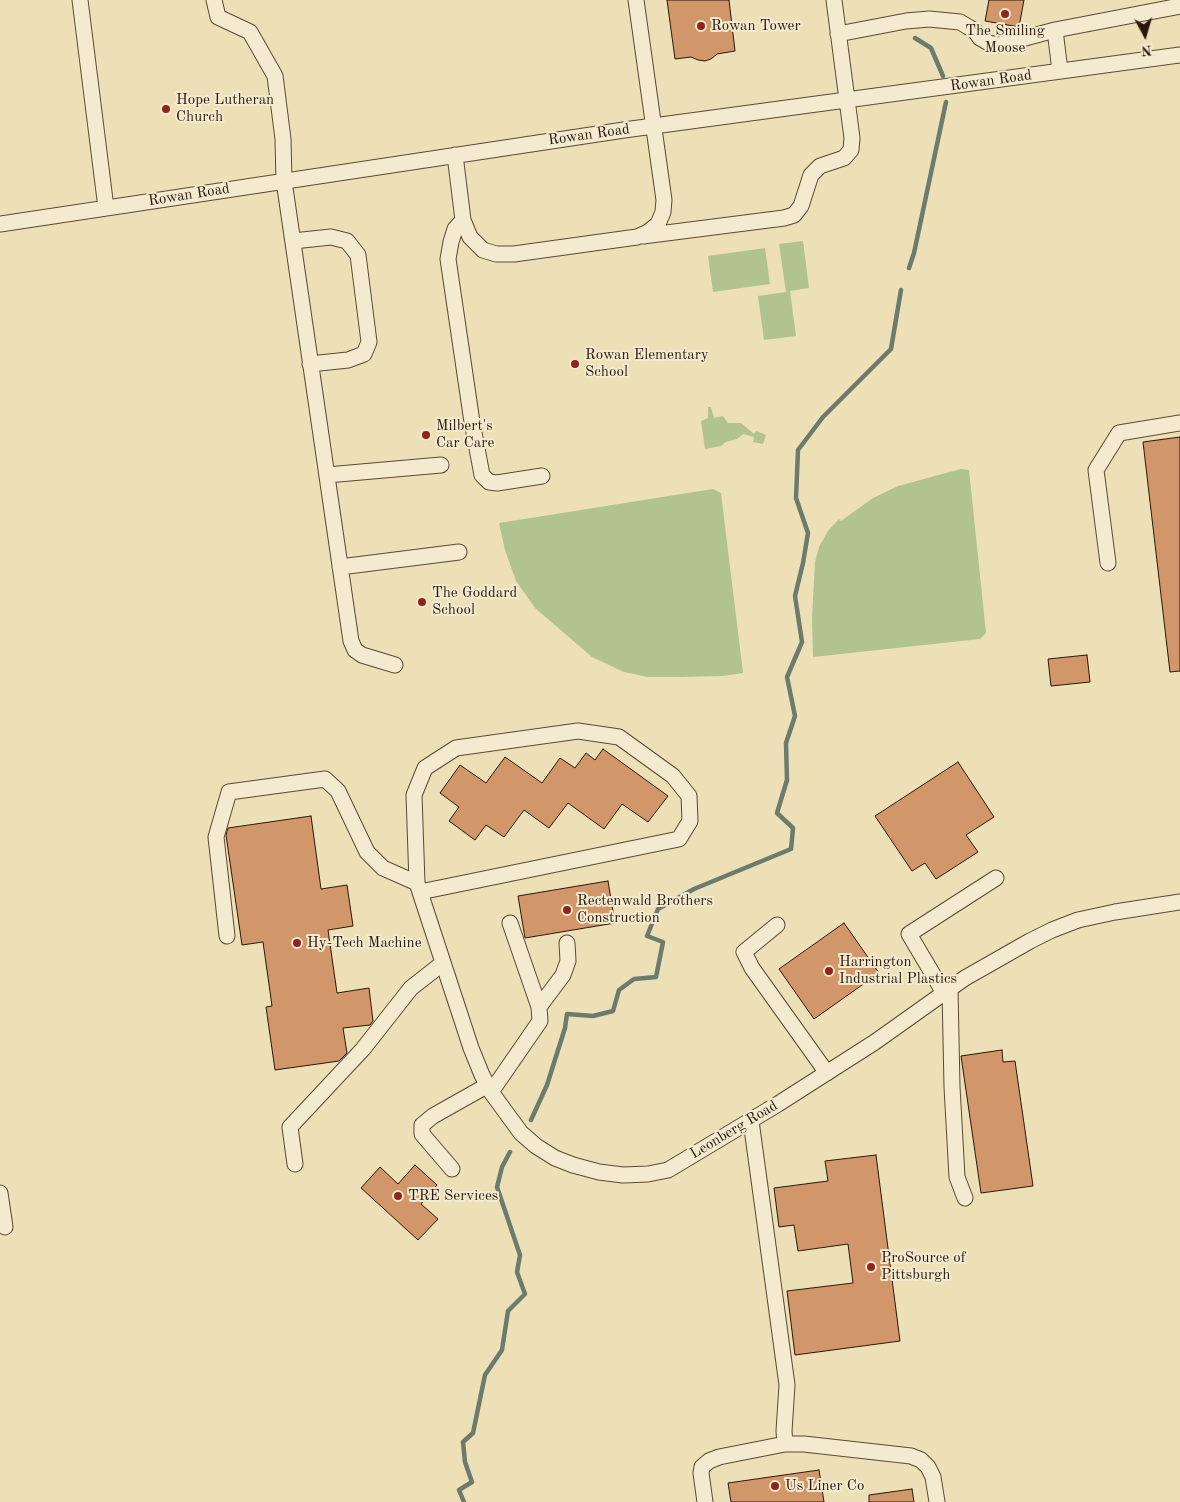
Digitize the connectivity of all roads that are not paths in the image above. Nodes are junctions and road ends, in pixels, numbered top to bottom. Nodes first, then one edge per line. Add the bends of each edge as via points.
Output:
1 (80, 0) edge
2 (214, 0) edge
3 (636, 0) edge
4 (834, 0) edge
5 (1180, 6) edge
6 (1055, 30) junction
7 (838, 34) junction
8 (1180, 55) edge
9 (1060, 71) junction
10 (847, 100) junction
11 (653, 126) junction
12 (454, 155) junction
13 (284, 181) junction
14 (106, 208) junction
15 (463, 220) junction
16 (0, 224) edge
17 (637, 237) junction
18 (292, 242) junction
19 (310, 364) junction
20 (1180, 423) edge
21 (441, 465) dead end
22 (327, 475) junction
23 (542, 476) dead end
24 (459, 552) dead end
25 (1108, 563) dead end
26 (340, 567) junction
27 (395, 665) dead end
28 (996, 878) dead end
29 (418, 888) junction
30 (1180, 902) edge
31 (510, 923) dead end
32 (777, 925) dead end
33 (227, 936) dead end
34 (567, 942) dead end
35 (443, 963) junction
36 (947, 991) junction
37 (539, 1007) junction
38 (827, 1073) junction
39 (490, 1089) junction
40 (751, 1120) junction
41 (295, 1164) dead end
42 (452, 1169) dead end
43 (0, 1193) edge
44 (965, 1198) dead end
45 (5, 1227) dead end
46 (785, 1444) junction
47 (705, 1502) edge
48 (937, 1502) edge

1 - 14 street
2 - 13 street via 218,17 250,32 275,76
3 - 11 street
4 - 7 street
5 - 6 street
6 - 7 street via 1000,45 989,44 960,22 944,20 906,21
6 - 9 street
7 - 10 street
8 - 9 street, Rowan Road
9 - 10 street, Rowan Road
10 - 11 street, Rowan Road
10 - 17 street via 851,150 844,158 820,166 812,175 801,206 794,215
11 - 12 street, Rowan Road
11 - 17 street via 663,212 658,224
12 - 13 street, Rowan Road
12 - 15 street
13 - 14 street, Rowan Road
13 - 18 street
14 - 16 street, Rowan Road
15 - 17 street via 470,237 483,250 496,254
15 - 23 street via 453,235 448,259 482,475 488,482 497,483
18 - 19 street
18 - 19 street via 331,237 346,240 358,255 369,342 367,348 364,354 348,360
19 - 22 street
20 - 25 street via 1119,433 1096,470
21 - 22 street
22 - 26 street
24 - 26 street
26 - 27 street via 355,650
28 - 36 street via 909,934
29 - 29 street, Leonberg Road via 679,839 690,821 689,796 673,776 620,737 578,731 456,748 425,768 414,795
29 - 33 street via 383,868 367,852 338,791 325,779 228,792 216,837
29 - 35 street, Leonberg Road
30 - 36 street, Leonberg Road via 1078,920 1030,940
31 - 37 street
32 - 38 street via 744,952
34 - 37 street via 568,961 563,975
35 - 39 street, Leonberg Road via 471,1048
35 - 41 street via 411,988 363,1050 290,1127
36 - 38 street, Leonberg Road
36 - 44 street via 957,1177
37 - 39 street via 540,1021
38 - 40 street, Leonberg Road
39 - 40 street, Leonberg Road via 521,1133 536,1146 555,1158 599,1172 623,1175 668,1170
39 - 42 street via 433,1116 422,1125 422,1134
40 - 46 street via 787,1385
43 - 45 street
46 - 47 street via 709,1461 701,1473
46 - 48 street via 911,1456 928,1467

